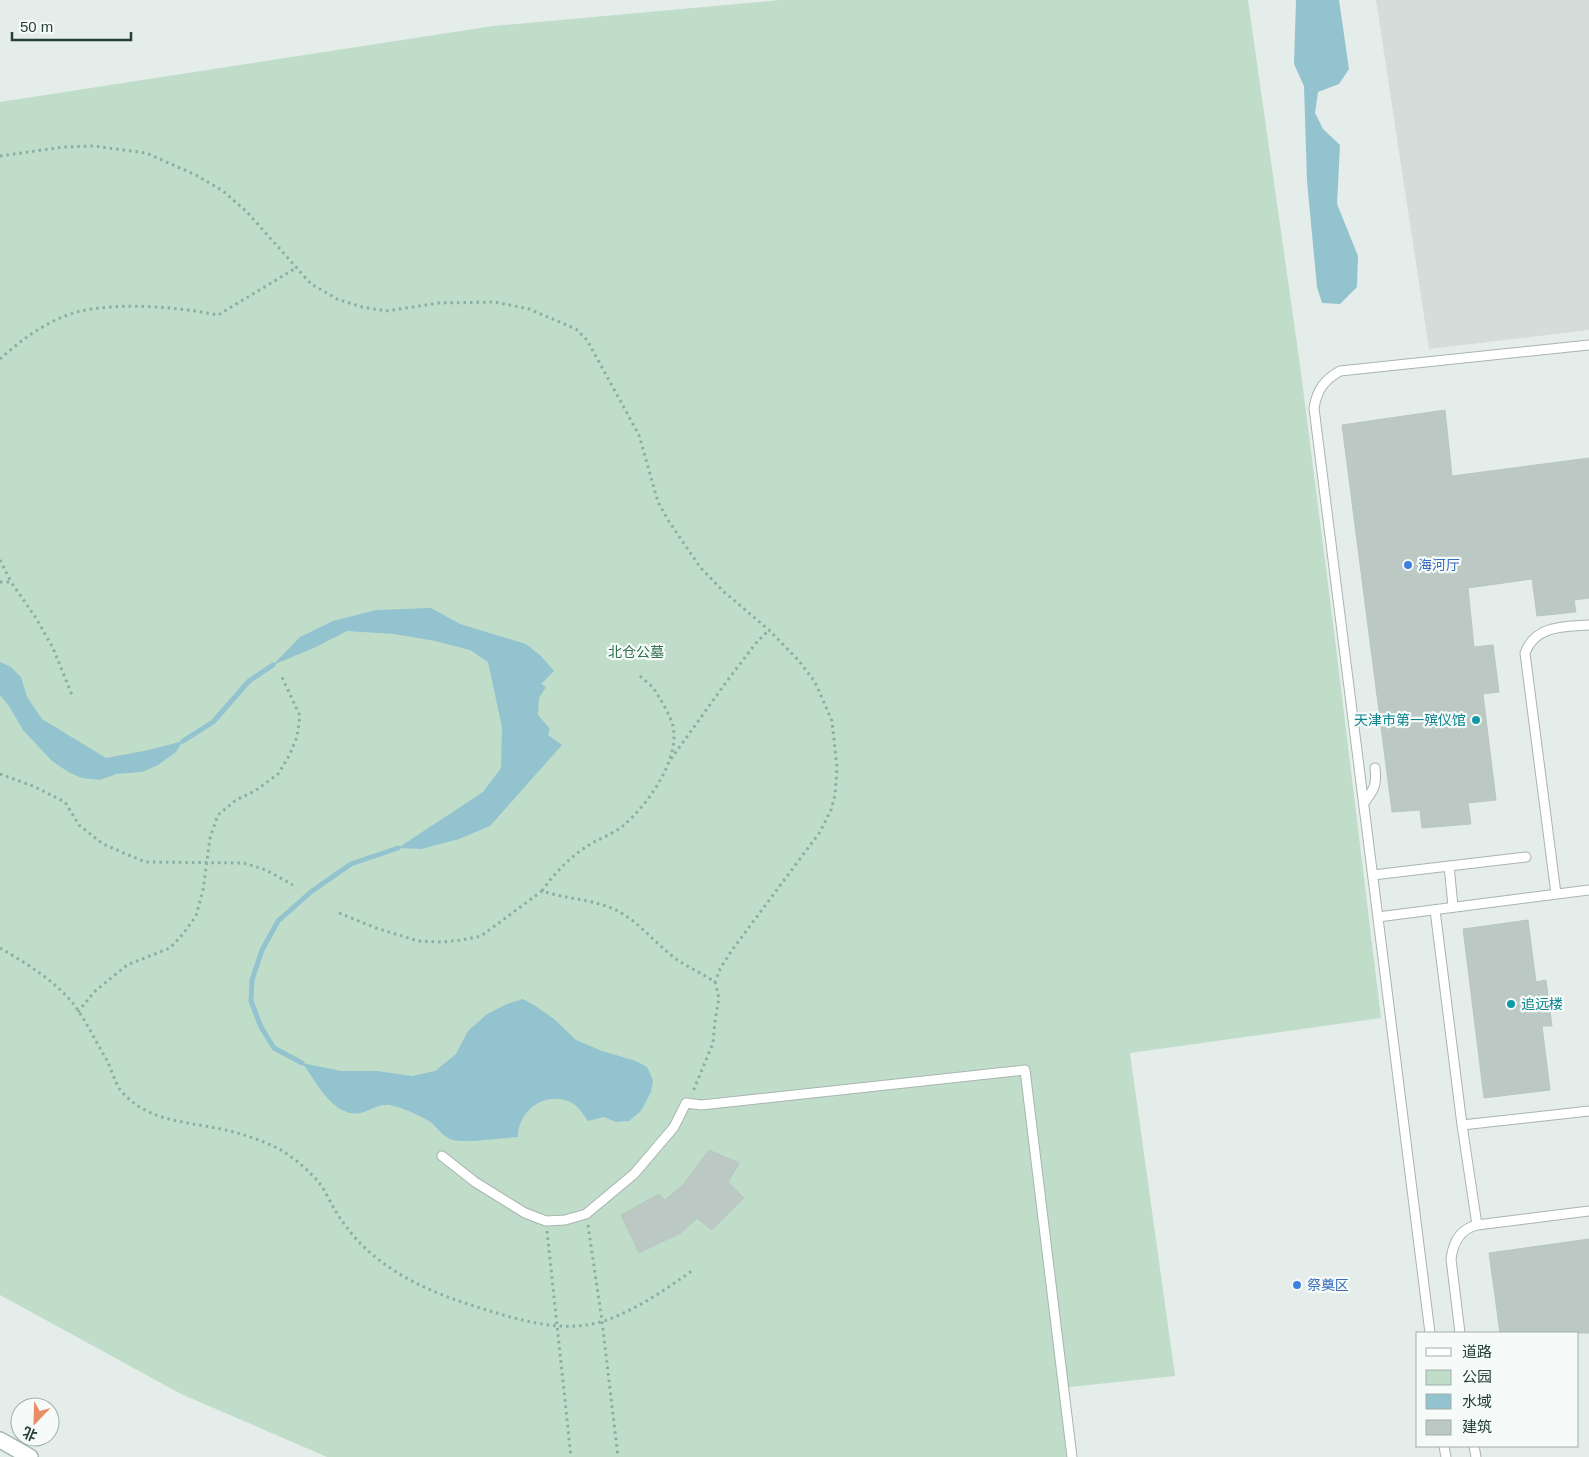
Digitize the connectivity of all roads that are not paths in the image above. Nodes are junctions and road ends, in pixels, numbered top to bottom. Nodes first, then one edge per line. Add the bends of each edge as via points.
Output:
1 (1589, 344) edge
2 (1589, 624) edge
3 (1376, 768) dead end
4 (1364, 803) junction
5 (1526, 857) dead end
6 (1449, 866) junction
7 (1373, 876) junction
8 (1589, 890) edge
9 (1556, 894) junction
10 (1453, 906) junction
11 (1435, 910) junction
12 (1378, 917) junction
13 (1589, 1111) edge
14 (1462, 1125) junction
15 (442, 1156) dead end
16 (1589, 1211) edge
17 (1477, 1225) junction
18 (1430, 1332) edge
19 (1460, 1332) edge
20 (0, 1440) edge
21 (30, 1457) edge
22 (1072, 1457) edge

1 - 4 lane via 1340,371 1322,386 1316,396 1314,408
2 - 9 lane via 1538,634 1525,653
3 - 4 lane via 1375,789
4 - 7 lane
5 - 6 lane
6 - 7 lane
6 - 10 lane
7 - 12 lane
8 - 9 lane
9 - 10 lane
10 - 11 lane
11 - 12 lane
11 - 14 lane
12 - 18 lane
13 - 14 lane
14 - 17 lane
15 - 22 lane via 507,1204 546,1221 565,1220 586,1214 640,1168 674,1127 686,1103 701,1105 1025,1070
16 - 17 lane
17 - 19 lane via 1462,1233 1451,1259
20 - 21 street

